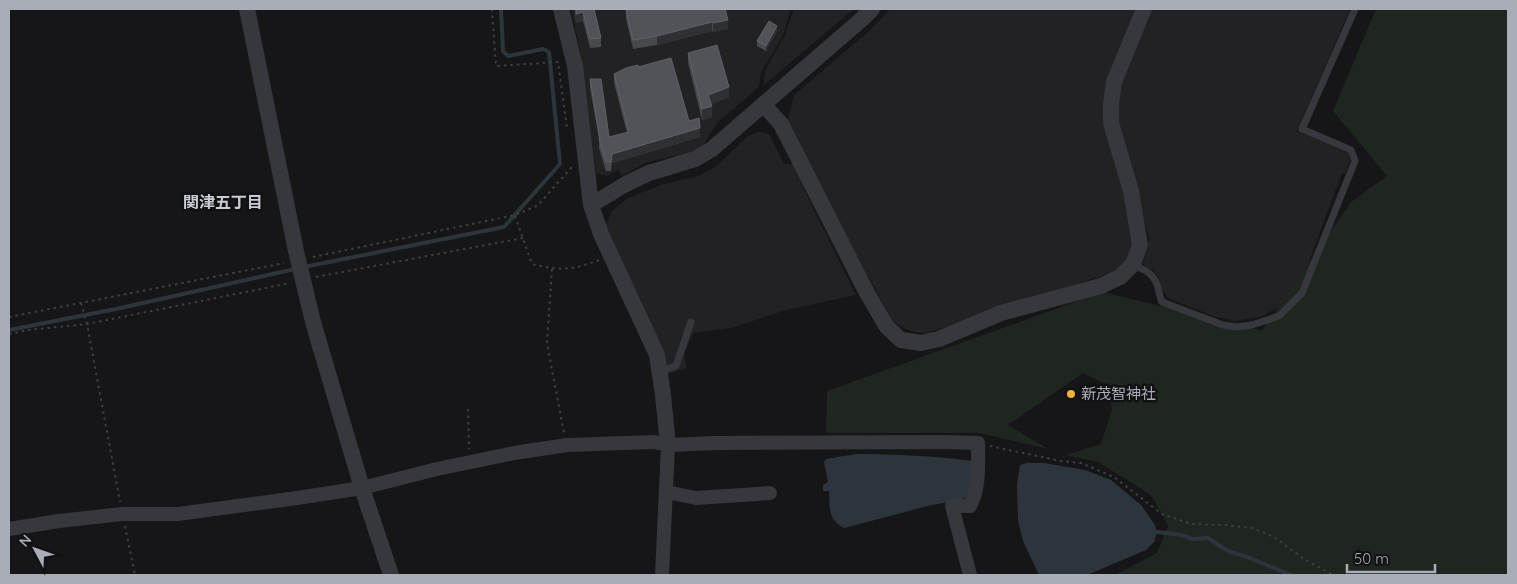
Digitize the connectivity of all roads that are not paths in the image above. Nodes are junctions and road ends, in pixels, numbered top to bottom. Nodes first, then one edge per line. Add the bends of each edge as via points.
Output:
1 (247, 9) edge
2 (561, 9) edge
3 (872, 9) edge
4 (1144, 9) edge
5 (1355, 9) edge
6 (764, 105) junction
7 (591, 205) junction
8 (1133, 264) junction
9 (691, 322) dead end
10 (659, 371) junction
11 (668, 445) junction
12 (362, 488) junction
13 (666, 492) junction
14 (770, 493) dead end
15 (9, 529) edge
16 (391, 575) edge
17 (662, 575) edge
18 (970, 575) edge

1 - 12 street via 312,322
2 - 7 street via 575,66
3 - 6 street
4 - 8 street via 1114,82 1111,104 1112,123 1131,191 1140,245
5 - 8 lane via 1302,129 1351,150 1355,161 1302,293 1272,319 1237,327 1223,325 1162,302 1157,282 1150,273
6 - 7 street via 712,150 695,160 649,173
6 - 8 street via 781,124 866,293 887,326 901,340 921,343 939,339 1001,313 1101,286 1120,277
7 - 10 street via 656,356
9 - 10 lane via 676,366
10 - 11 street
11 - 12 street via 654,442 567,446 514,453
11 - 13 street
11 - 18 street via 978,443 975,497 970,506 952,506
12 - 15 street via 178,514 122,514
12 - 16 street
13 - 14 street via 696,498
13 - 17 street

